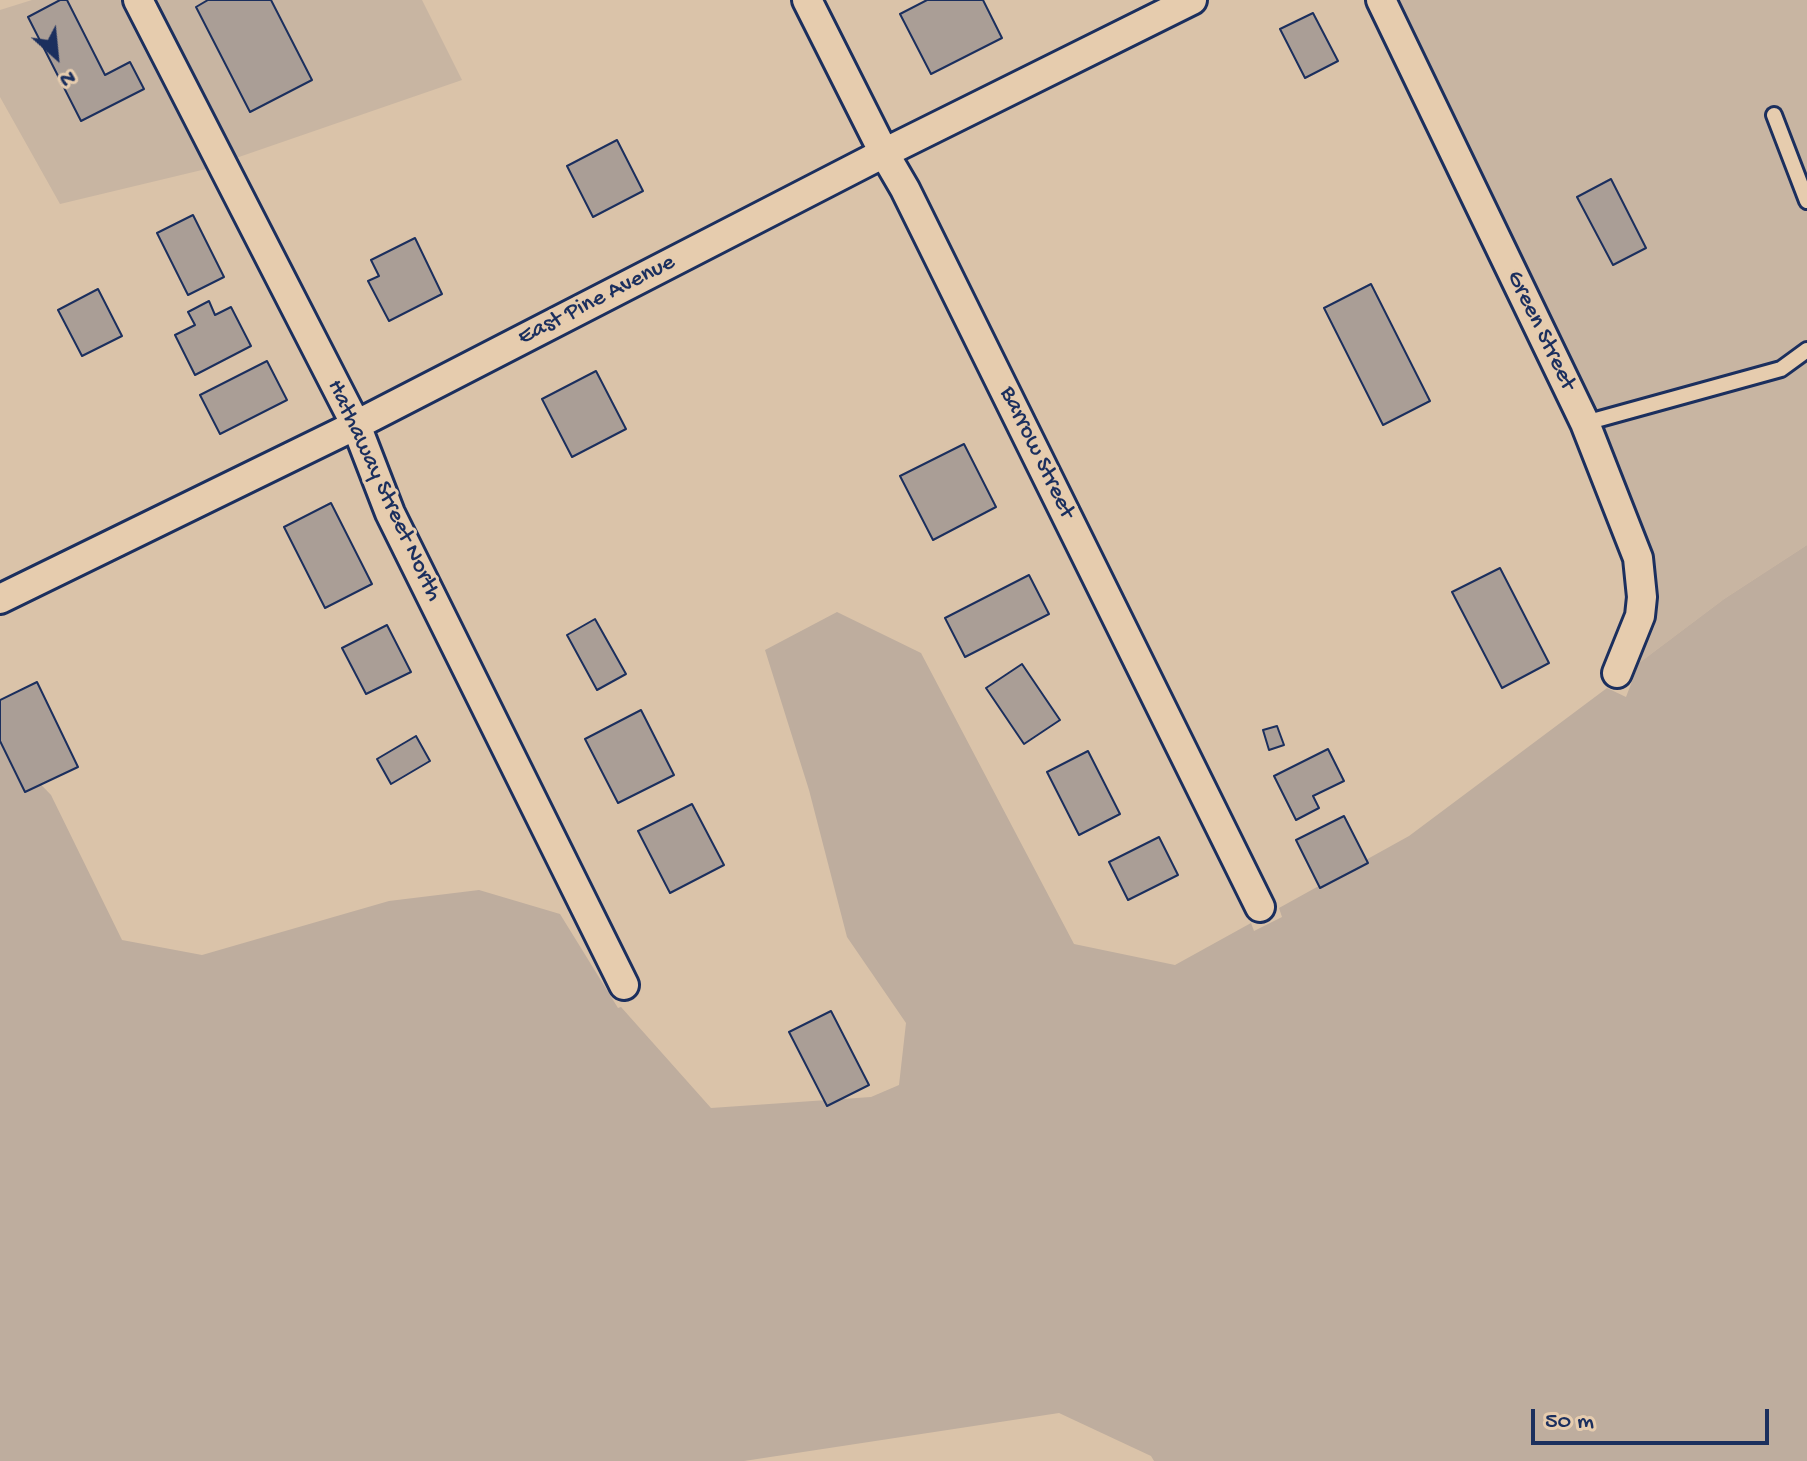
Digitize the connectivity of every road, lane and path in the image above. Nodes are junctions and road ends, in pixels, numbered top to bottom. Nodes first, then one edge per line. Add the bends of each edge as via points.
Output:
1 (138, 0) edge
2 (807, 0) edge
3 (1192, 0) edge
4 (1381, 0) edge
5 (1774, 115) dead end
6 (884, 153) junction
7 (1807, 201) edge
8 (1807, 350) edge
9 (1585, 423) junction
10 (356, 425) junction
11 (0, 599) edge
12 (1617, 673) dead end
13 (1260, 907) dead end
14 (624, 985) dead end

1 - 10 street, Hathaway Street North
2 - 6 street, Barrow Street
3 - 6 street, East Pine Avenue
4 - 9 street, Green Street
5 - 7 lane
6 - 10 street, East Pine Avenue
6 - 13 street, Barrow Street
8 - 9 lane via 1781,369
9 - 12 street, Green Street via 1638,558 1640,616
10 - 11 street, East Pine Avenue
10 - 14 street, Hathaway Street North via 390,513

